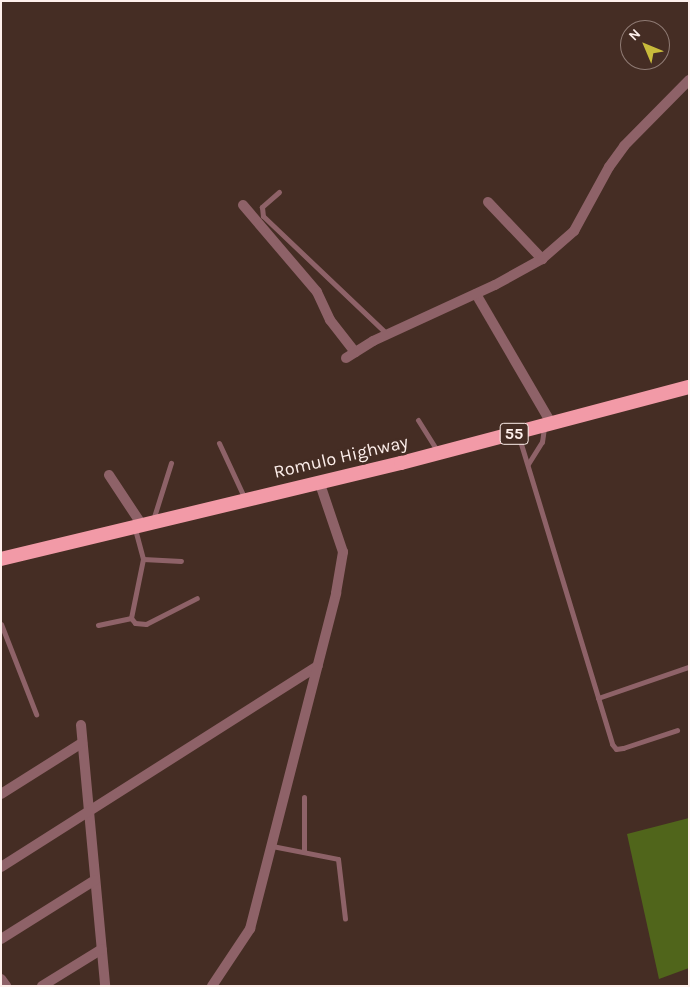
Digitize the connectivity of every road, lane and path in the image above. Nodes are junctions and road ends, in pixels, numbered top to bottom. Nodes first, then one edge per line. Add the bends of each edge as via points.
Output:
1 (689, 80) edge
2 (279, 192) dead end
3 (488, 202) dead end
4 (243, 205) dead end
5 (542, 259) junction
6 (476, 294) junction
7 (387, 334) junction
8 (689, 387) edge
9 (418, 420) dead end
10 (548, 424) junction
11 (518, 433) junction
12 (219, 443) dead end
13 (439, 453) junction
14 (171, 463) dead end
15 (528, 464) junction
16 (109, 475) dead end
17 (319, 481) junction
18 (246, 499) junction
19 (143, 525) junction
20 (1, 559) edge
21 (143, 559) junction
22 (181, 561) dead end
23 (197, 598) dead end
24 (131, 618) junction
25 (1, 624) edge
26 (98, 625) dead end
27 (318, 666) junction
28 (688, 667) edge
29 (598, 698) junction
30 (36, 714) dead end
31 (81, 725) dead end
32 (677, 730) dead end
33 (82, 743) junction
34 (1, 794) edge
35 (304, 797) dead end
36 (88, 813) junction
37 (272, 846) junction
38 (304, 852) junction
39 (1, 866) edge
40 (96, 880) junction
41 (345, 919) dead end
42 (1, 939) edge
43 (102, 949) junction
44 (1, 979) edge
45 (6, 986) edge
46 (42, 986) edge
47 (106, 986) edge
48 (212, 986) edge

1 - 5 street via 624,146 609,166 574,231
2 - 7 lane via 262,207 263,216
3 - 5 street
4 - 7 street via 317,292 351,355
5 - 6 street
6 - 7 street
6 - 10 street
8 - 10 highway, Romulo Highway / 55
9 - 13 lane
10 - 11 highway, Romulo Highway / 55
10 - 15 lane via 542,442
11 - 13 highway, Romulo Highway / 55
11 - 15 lane
12 - 18 lane
13 - 17 highway, Romulo Highway / 55
14 - 19 lane
15 - 29 lane
16 - 19 street
17 - 18 highway, Romulo Highway / 55
17 - 27 street via 343,552
18 - 19 highway, Romulo Highway / 55
19 - 20 highway, Romulo Highway / 55
19 - 21 lane
21 - 22 lane
21 - 24 lane
23 - 24 lane via 146,624 135,623
24 - 26 lane
25 - 30 lane
27 - 36 street
27 - 37 street
28 - 29 lane
29 - 32 lane via 616,749
31 - 33 street
33 - 34 street
33 - 36 street
35 - 38 lane
36 - 39 street
36 - 40 street
37 - 38 lane
37 - 48 street via 250,929
38 - 41 lane via 338,860
40 - 42 street
40 - 43 street
43 - 46 street
43 - 47 street
44 - 45 street

